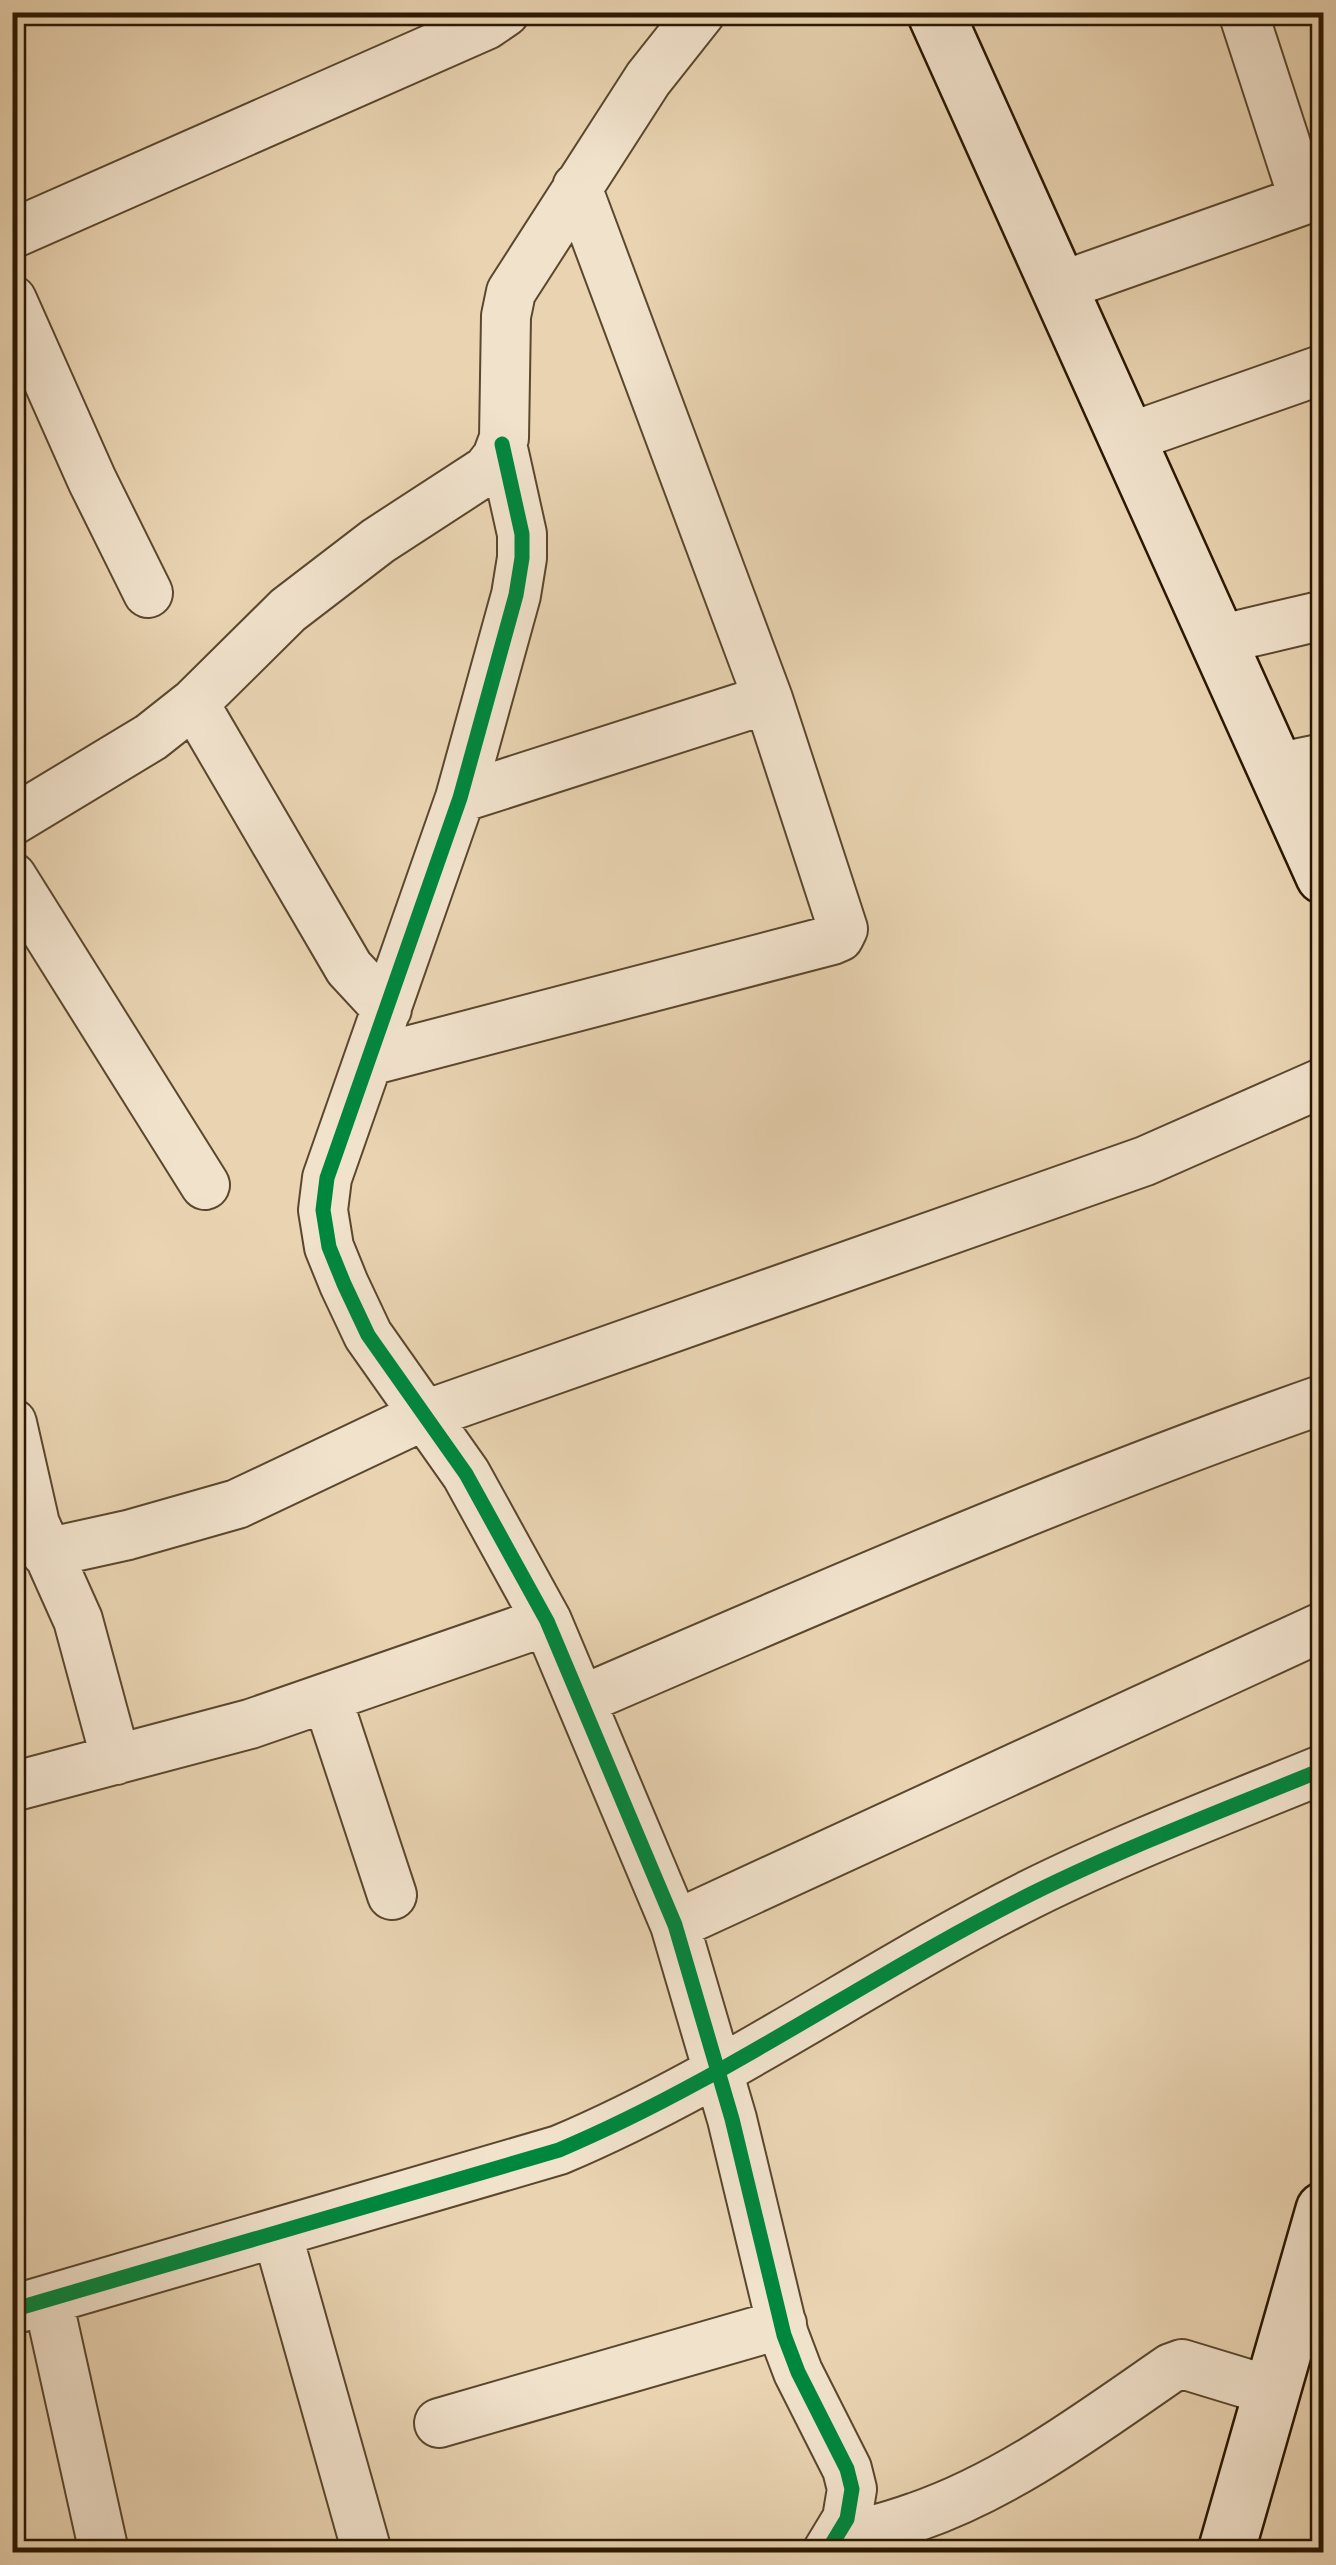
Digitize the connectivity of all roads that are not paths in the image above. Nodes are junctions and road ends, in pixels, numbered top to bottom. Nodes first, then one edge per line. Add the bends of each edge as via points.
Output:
1 (505, 12) edge
2 (701, 12) edge
3 (935, 12) edge
4 (1244, 12) edge
5 (578, 187) junction
6 (1314, 196) edge
7 (12, 234) edge
8 (1077, 281) junction
9 (12, 300) edge
10 (1324, 369) edge
11 (1148, 431) junction
12 (502, 444) junction
13 (148, 593) dead end
14 (1324, 616) edge
15 (1233, 636) junction
16 (768, 699) junction
17 (194, 704) junction
18 (1301, 762) edge
19 (460, 798) junction
20 (12, 821) edge
21 (12, 876) edge
22 (1324, 876) edge
23 (387, 1010) junction
24 (370, 1060) junction
25 (1324, 1082) edge
26 (206, 1185) dead end
27 (1324, 1399) edge
28 (425, 1415) junction
29 (12, 1423) edge
30 (46, 1553) junction
31 (547, 1620) junction
32 (1324, 1626) edge
33 (327, 1698) junction
34 (582, 1700) junction
35 (116, 1760) junction
36 (1324, 1769) edge
37 (12, 1787) edge
38 (392, 1895) dead end
39 (675, 1924) junction
40 (718, 2072) junction
41 (1324, 2210) edge
42 (277, 2233) junction
43 (30, 2305) edge
44 (782, 2324) junction
45 (1274, 2392) junction
46 (439, 2424) dead end
47 (830, 2547) edge
48 (104, 2552) edge
49 (367, 2552) edge
50 (1226, 2552) edge

1 - 7 street
2 - 5 street
3 - 8 street
4 - 6 street
5 - 12 street via 507,301
5 - 16 street
6 - 8 street
8 - 11 street
9 - 13 street
10 - 11 street
11 - 15 street
12 - 17 street via 476,479 378,541 288,610
12 - 19 street via 522,558
14 - 15 street
15 - 18 street
16 - 19 street
16 - 24 street via 841,922 839,937
17 - 20 street via 112,763
17 - 23 street via 349,968
18 - 22 street
19 - 23 street
21 - 26 street
23 - 24 street
24 - 28 street via 326,1178 323,1210 329,1247 368,1335
25 - 28 street via 1145,1162
27 - 34 street via 1054,1500
28 - 30 street via 237,1504
28 - 31 street via 466,1474
29 - 30 street
30 - 35 street via 78,1620
31 - 33 street
31 - 34 street
32 - 39 street
33 - 35 street
33 - 38 street
34 - 39 street
35 - 37 street
36 - 40 street via 1030,1895
39 - 40 street
40 - 42 street via 559,2150
40 - 44 street
41 - 45 street
42 - 43 street
42 - 49 street
43 - 48 street
44 - 46 street
44 - 47 street via 852,2489 847,2519
45 - 47 street via 1182,2364 963,2498
45 - 50 street

